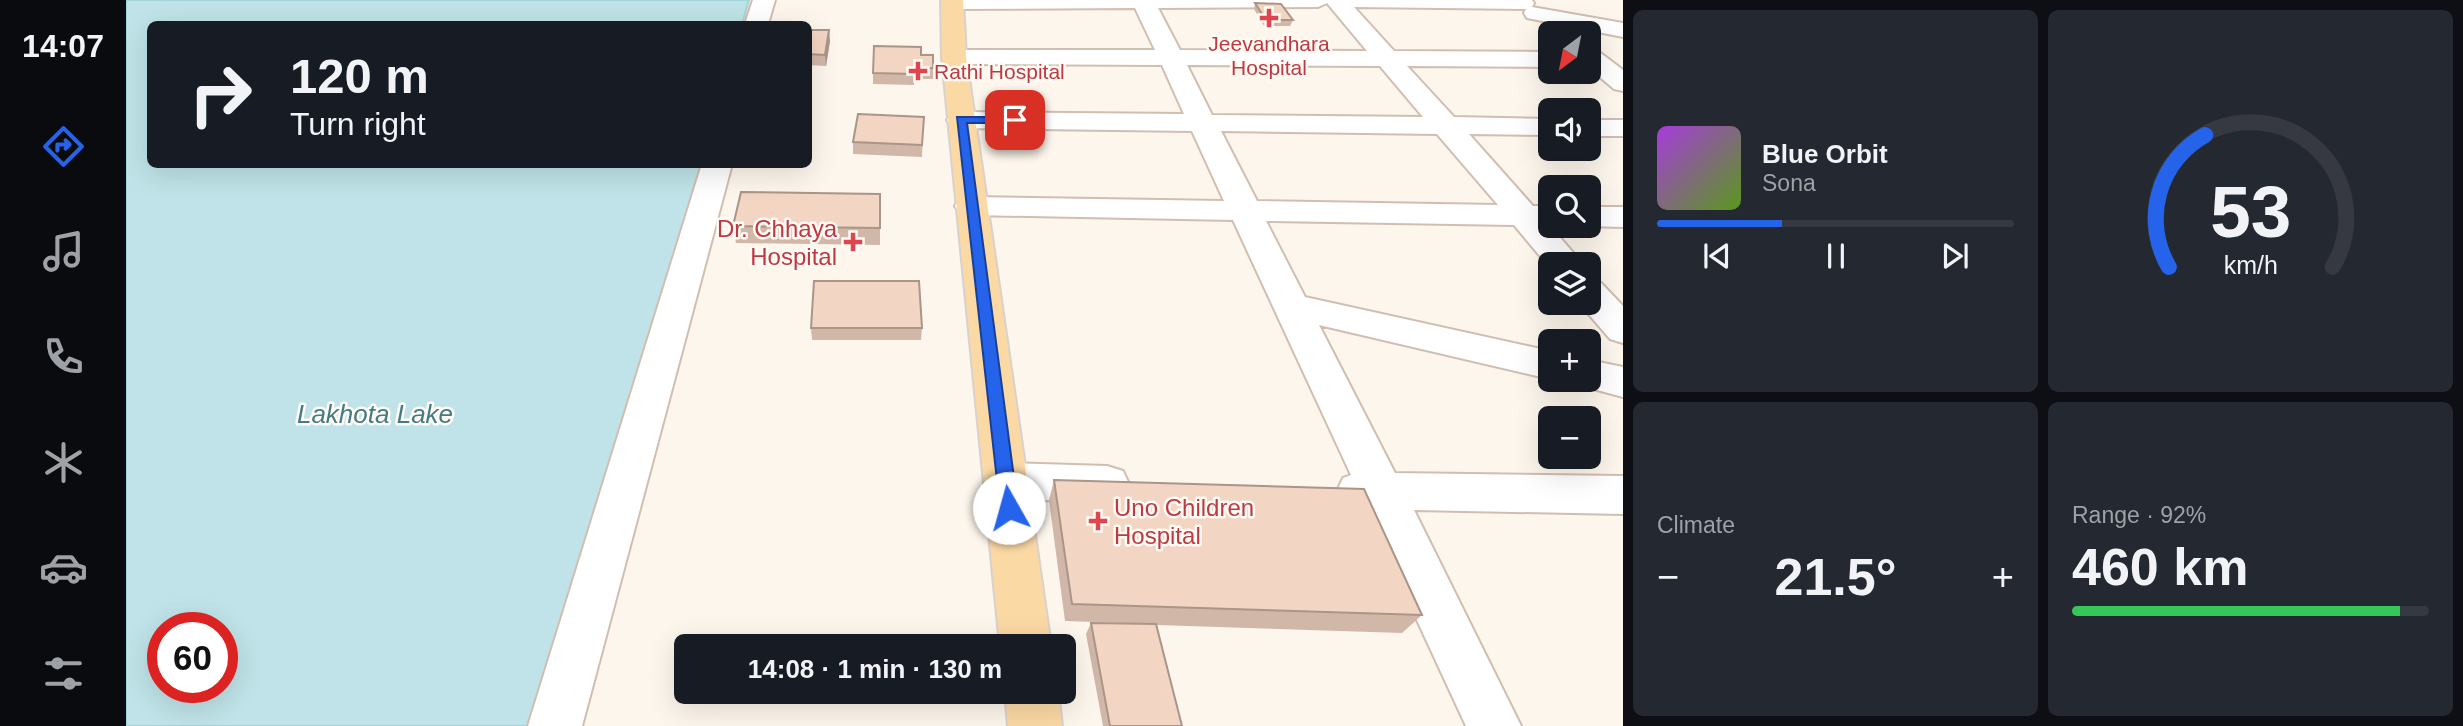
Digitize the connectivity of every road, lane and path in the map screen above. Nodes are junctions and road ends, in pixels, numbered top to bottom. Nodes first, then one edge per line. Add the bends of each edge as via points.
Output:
1 (764, 0) edge
2 (1144, 0) edge
3 (1318, 0) edge
4 (1338, 0) edge
5 (952, 1) edge
6 (1530, 4) edge
7 (1623, 11) edge
8 (758, 21) edge
9 (1548, 21) edge
10 (1623, 30) edge
11 (1171, 56) junction
12 (1385, 56) junction
13 (954, 57) junction
14 (1538, 58) edge
15 (1601, 66) edge
16 (1623, 83) edge
17 (961, 120) junction
18 (1203, 122) junction
19 (1445, 125) junction
20 (1538, 127) edge
21 (1601, 128) edge
22 (1623, 128) edge
23 (716, 168) edge
24 (971, 206) junction
25 (1244, 209) junction
26 (1537, 215) edge
27 (1601, 217) edge
28 (1623, 217) edge
29 (1559, 252) edge
30 (1601, 305) edge
31 (1291, 306) junction
32 (1623, 330) edge
33 (1538, 362) edge
34 (1601, 377) edge
35 (1623, 382) edge
36 (1006, 481) junction
37 (1144, 485) edge
38 (1325, 490) edge
39 (1380, 491) junction
40 (1623, 495) edge
41 (1025, 634) edge
42 (1032, 704) edge
43 (555, 726) edge
44 (1035, 726) edge
45 (1494, 726) edge

1 - 8 street
2 - 3 street
2 - 5 street
2 - 11 street
4 - 6 street
4 - 12 street
5 - 13 main road
6 - 7 street
6 - 9 street
6 - 10 street
11 - 12 street
11 - 13 street
11 - 18 street
12 - 14 street
12 - 19 street
13 - 17 main road
15 - 16 street
17 - 18 street
17 - 24 main road
18 - 19 street
18 - 25 street
19 - 20 street
19 - 26 street
21 - 22 street
23 - 43 street
24 - 25 street
24 - 36 main road
25 - 26 street
25 - 31 street
26 - 29 street
27 - 28 street
30 - 32 street
31 - 33 street
31 - 39 street
34 - 35 street
36 - 37 street
36 - 41 main road
38 - 39 street
39 - 40 street
39 - 45 street
42 - 44 main road

